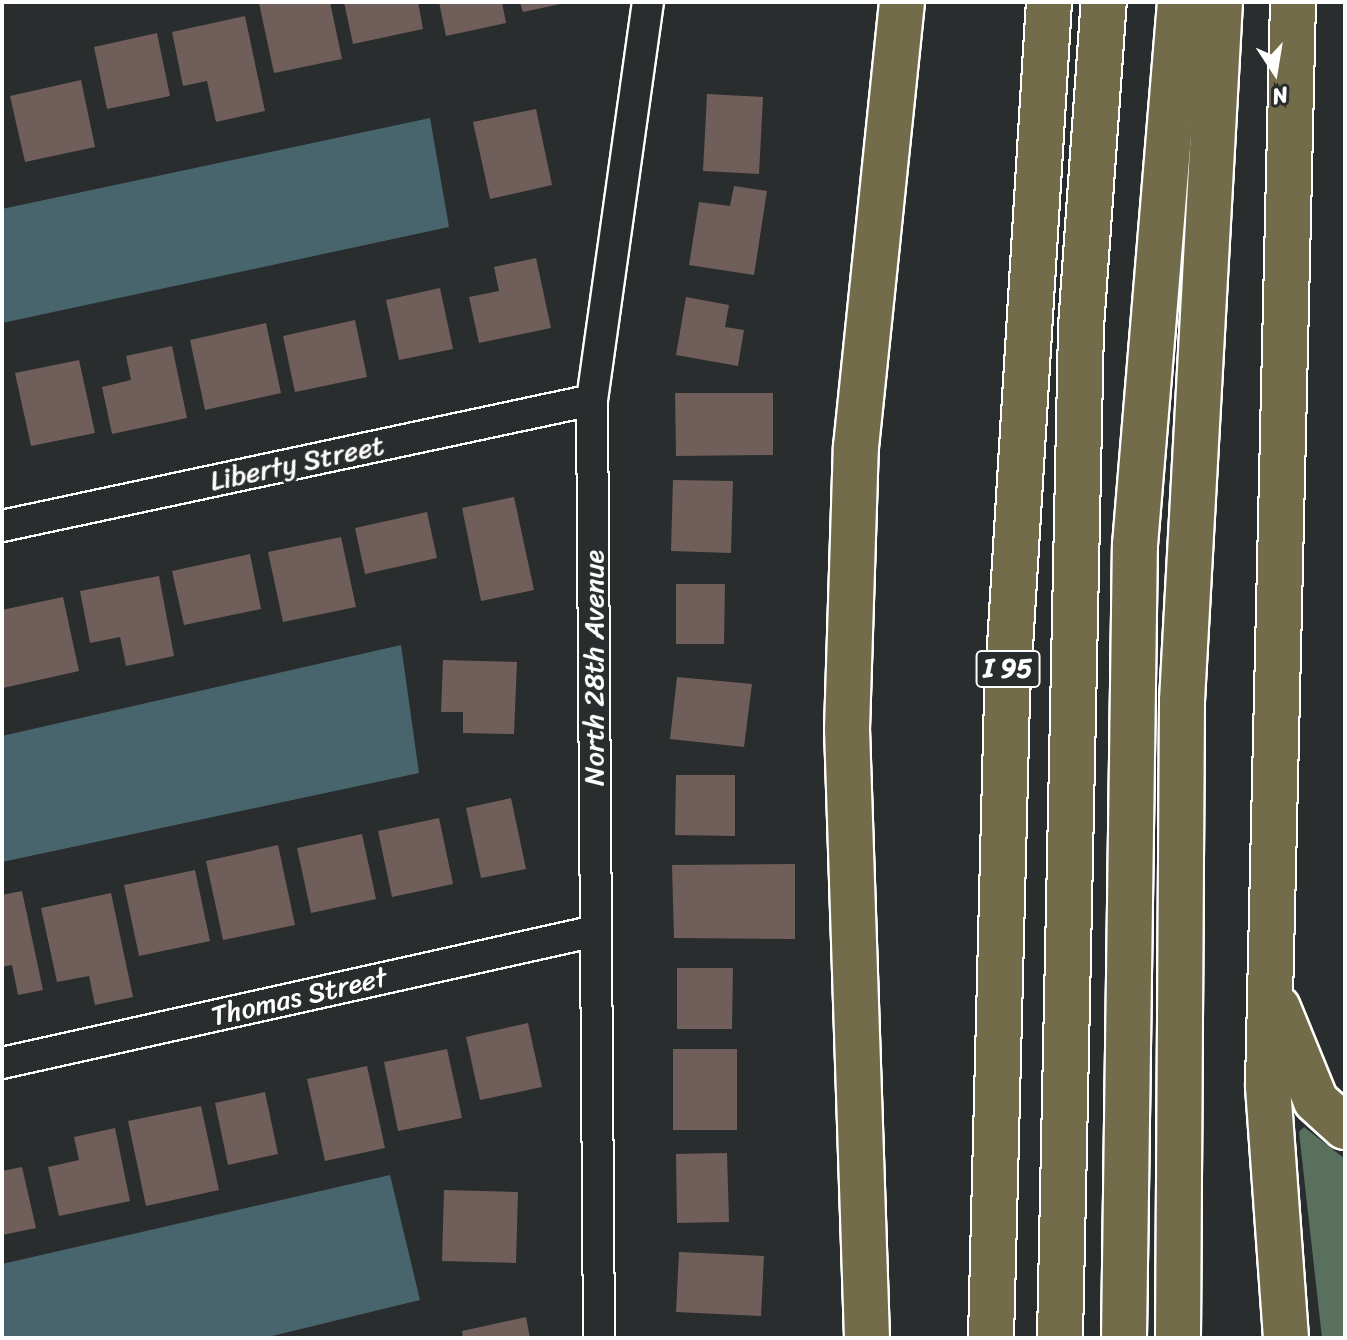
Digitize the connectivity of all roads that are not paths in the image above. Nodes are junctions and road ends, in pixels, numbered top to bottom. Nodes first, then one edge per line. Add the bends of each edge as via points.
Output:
1 (648, 2) edge
2 (902, 2) edge
3 (1049, 2) edge
4 (1104, 2) edge
5 (1180, 2) edge
6 (1220, 2) edge
7 (1293, 2) edge
8 (592, 400) junction
9 (2, 526) edge
10 (596, 931) junction
11 (1274, 998) junction
12 (2, 1063) edge
13 (1345, 1127) edge
14 (599, 1338) edge
15 (867, 1338) edge
16 (991, 1338) edge
17 (1060, 1338) edge
18 (1124, 1338) edge
19 (1178, 1338) edge
20 (1286, 1338) edge

1 - 8 street, North 28th Avenue
2 - 15 highway via 856,447 848,698
3 - 16 highway, I 95 via 1007,696
4 - 17 highway via 1081,327
5 - 18 highway via 1135,545
6 - 19 highway via 1182,701
7 - 11 highway
8 - 9 street, Liberty Street
8 - 10 street, North 28th Avenue
10 - 12 street, Thomas Street
10 - 14 street, North 28th Avenue
11 - 13 highway via 1316,1101
11 - 20 highway via 1268,1085

